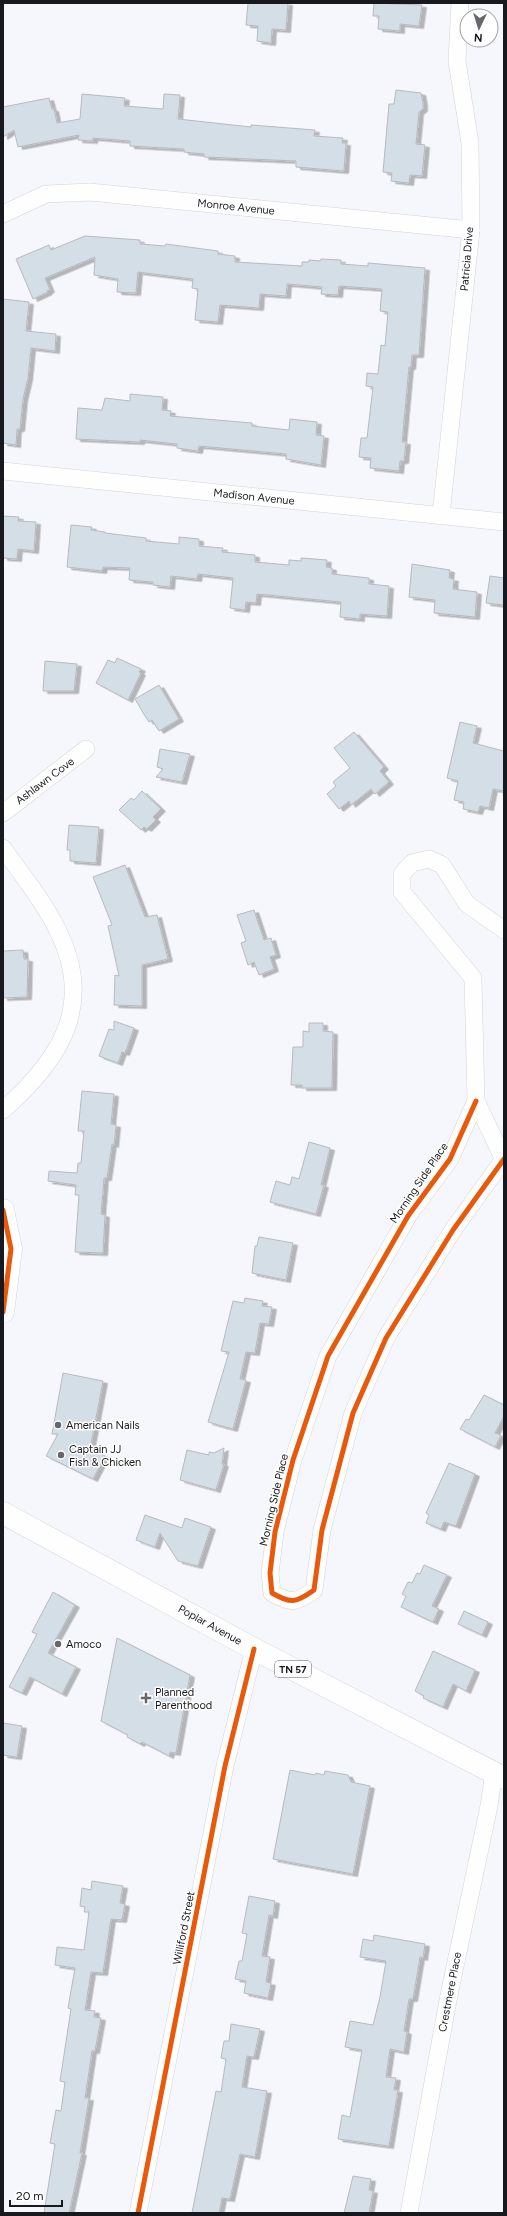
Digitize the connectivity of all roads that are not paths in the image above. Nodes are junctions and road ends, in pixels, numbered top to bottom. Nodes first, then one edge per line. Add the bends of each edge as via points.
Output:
1 (460, 3) edge
2 (4, 213) edge
3 (470, 230) junction
4 (3, 471) edge
5 (441, 515) junction
6 (504, 522) edge
7 (86, 749) dead end
8 (3, 813) edge
9 (3, 848) edge
10 (504, 930) edge
11 (476, 1101) junction
12 (3, 1110) edge
13 (504, 1160) edge
14 (3, 1210) edge
15 (3, 1312) edge
16 (3, 1513) edge
17 (254, 1649) junction
18 (499, 1775) edge
19 (138, 2213) edge
20 (409, 2213) edge

1 - 3 street, Patricia Drive via 457,61 470,143
2 - 3 street, Monroe Avenue via 46,194 90,192
3 - 5 street, Patricia Drive
4 - 5 street, Madison Avenue
5 - 6 street, Madison Avenue
7 - 8 street, Ashlawn Cove
9 - 12 street via 57,929 71,966 74,988 68,1021 58,1048 44,1070
10 - 11 street, Morning Side Place via 467,904 442,866 429,858 412,863 402,874 402,892 473,978
11 - 13 street, Morning Side Place
11 - 13 street, Morning Side Place via 450,1159 408,1216 328,1356 293,1460 275,1532 270,1573 272,1593 286,1601 301,1599 314,1590 322,1530 353,1413 386,1338 453,1230
14 - 15 main road via 11,1249
16 - 17 main road, Poplar Avenue / TN 57
17 - 18 main road, Poplar Avenue / TN 57
17 - 19 street, Williford Street via 225,1766
18 - 20 street, Crestmere Place via 449,1995

